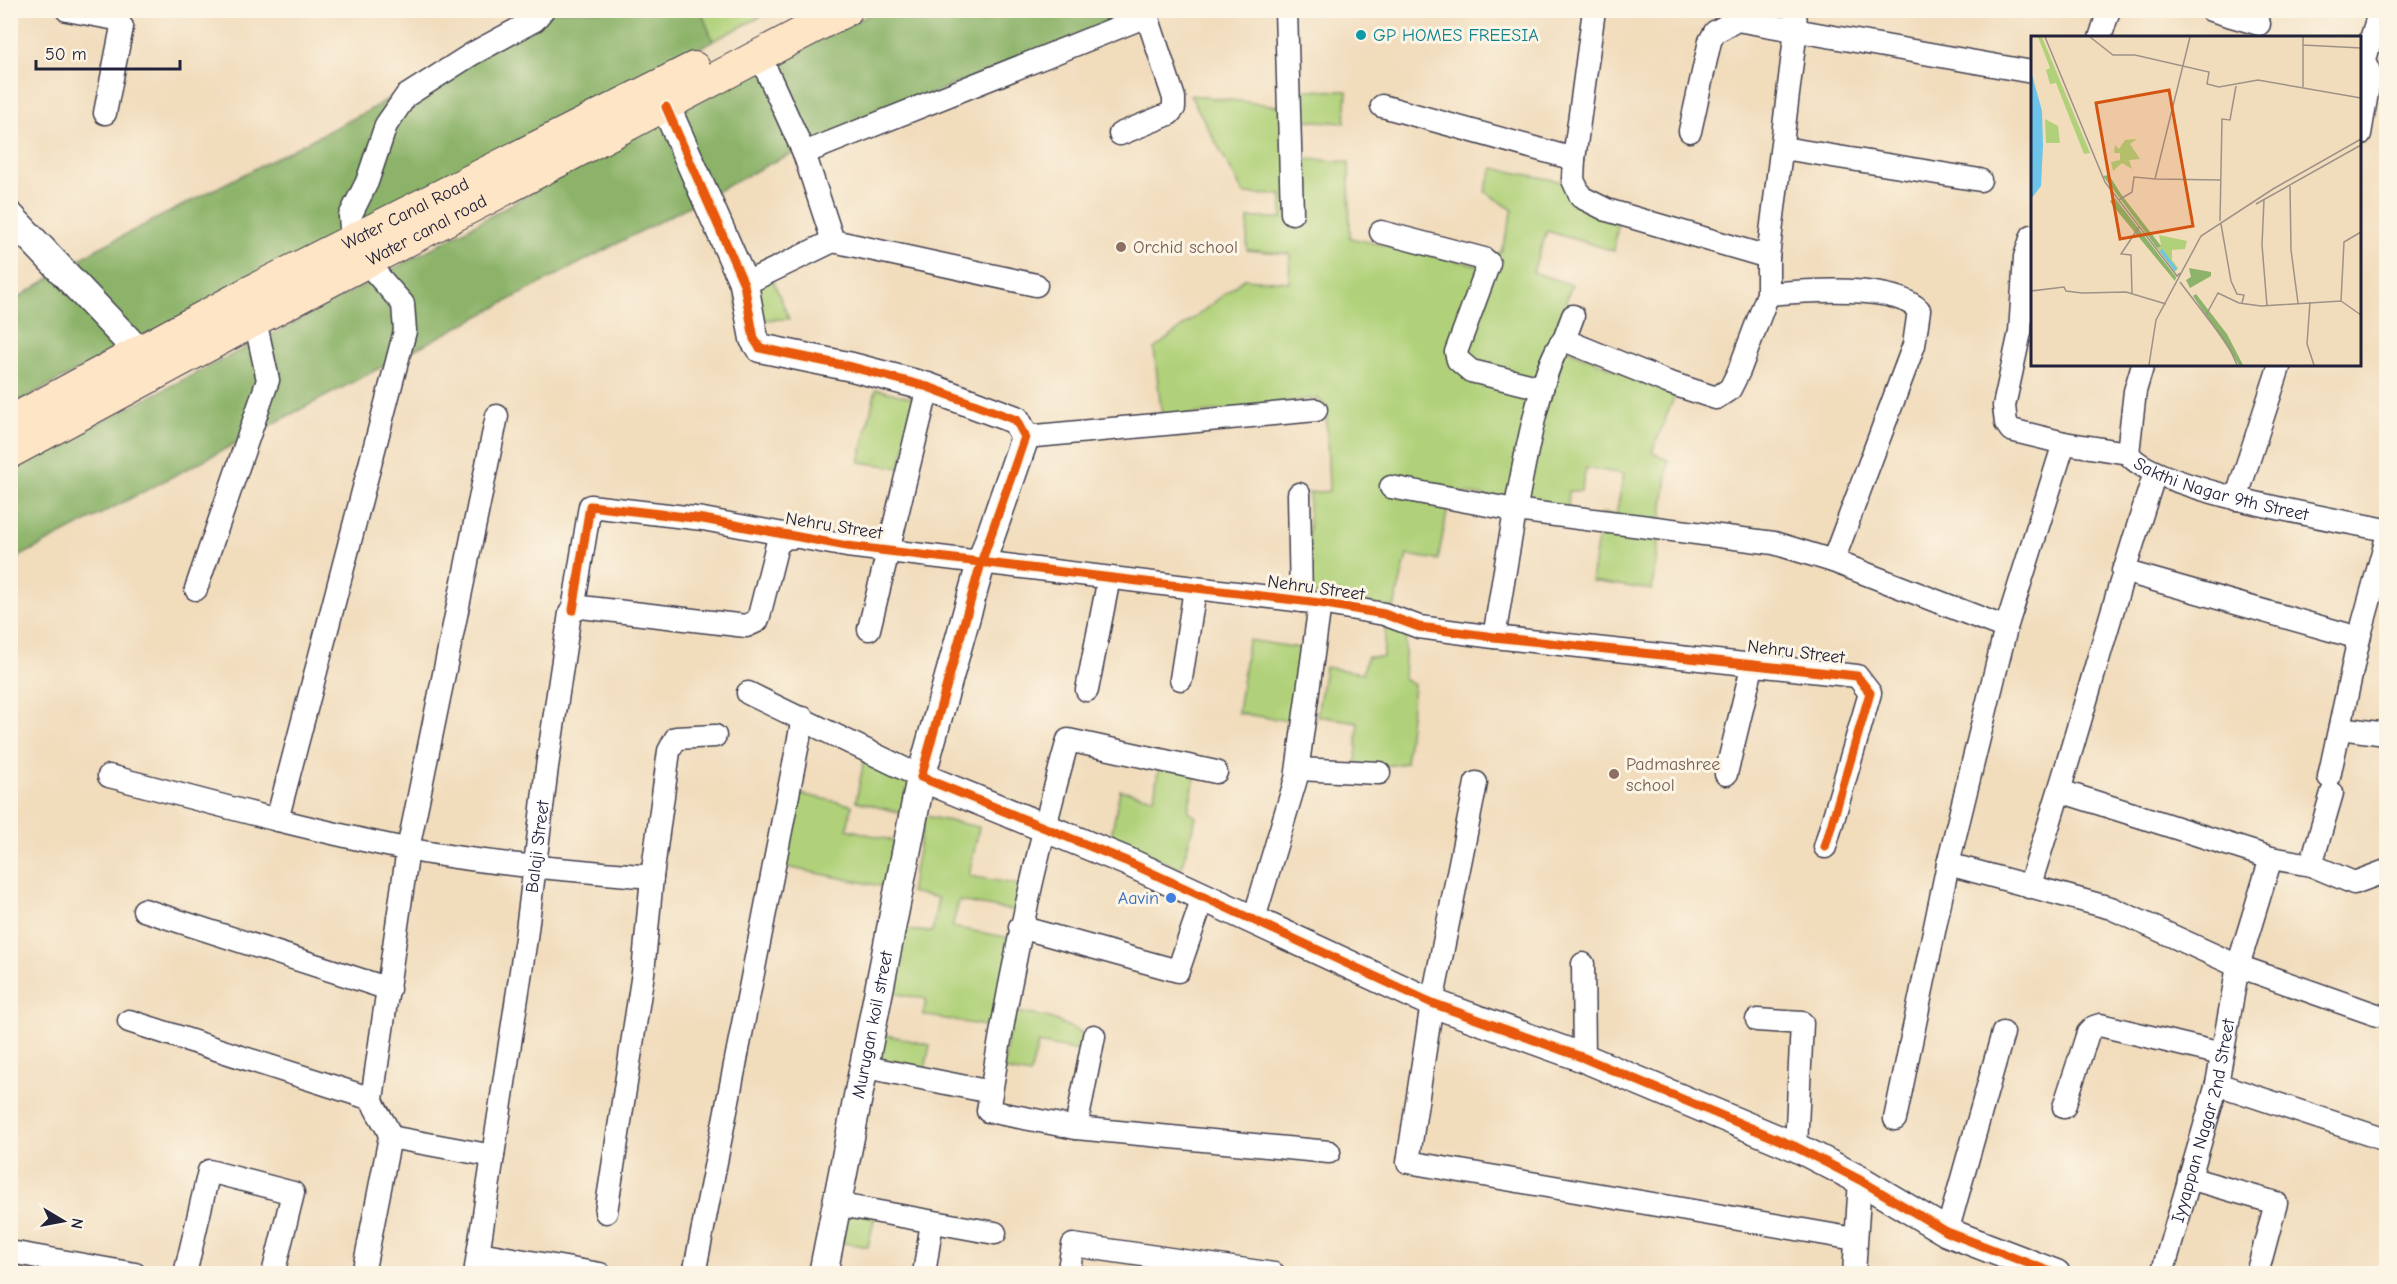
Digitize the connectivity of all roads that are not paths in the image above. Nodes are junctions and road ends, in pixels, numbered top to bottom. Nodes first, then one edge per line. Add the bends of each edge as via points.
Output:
1 (67, 10) edge
2 (543, 10) edge
3 (804, 10) edge
4 (846, 10) edge
5 (1286, 10) edge
6 (2109, 10) edge
7 (2211, 10) edge
8 (2380, 10) edge
9 (1593, 11) edge
10 (1146, 13) edge
11 (1796, 20) edge
12 (2260, 24) edge
13 (2101, 36) edge
14 (759, 54) junction
15 (2376, 62) edge
16 (2031, 72) edge
17 (1382, 106) dead end
18 (666, 107) junction
19 (105, 113) dead end
20 (2361, 128) edge
21 (1690, 131) dead end
22 (1120, 134) dead end
23 (1783, 148) junction
24 (804, 153) junction
25 (1574, 159) junction
26 (1980, 180) dead end
27 (1292, 213) dead end
28 (10, 216) edge
29 (1381, 232) dead end
30 (2031, 239) edge
31 (833, 242) junction
32 (359, 251) junction
33 (1768, 257) junction
34 (744, 284) junction
35 (1036, 285) dead end
36 (1768, 294) junction
37 (1573, 315) dead end
38 (255, 320) junction
39 (1564, 340) junction
40 (147, 363) junction
41 (2141, 366) edge
42 (2279, 366) edge
43 (928, 387) junction
44 (1542, 388) junction
45 (1316, 410) dead end
46 (497, 416) dead end
47 (10, 422) edge
48 (1024, 437) junction
49 (2064, 444) junction
50 (10, 452) edge
51 (2128, 453) junction
52 (2155, 473) junction
53 (1391, 487) dead end
54 (1299, 494) dead end
55 (2236, 499) junction
56 (1515, 510) junction
57 (2386, 530) edge
58 (794, 537) junction
59 (2386, 541) edge
60 (890, 552) junction
61 (1833, 561) junction
62 (981, 563) junction
63 (2123, 572) junction
64 (1109, 578) junction
65 (196, 589) dead end
66 (1195, 589) junction
67 (1311, 602) junction
68 (573, 610) junction
69 (869, 628) dead end
70 (2007, 628) junction
71 (1494, 637) junction
72 (2359, 638) junction
73 (1753, 663) junction
74 (1181, 680) dead end
75 (1087, 690) dead end
76 (748, 693) dead end
77 (803, 718) junction
78 (2340, 728) junction
79 (2386, 734) edge
80 (715, 736) dead end
81 (1298, 769) junction
82 (1216, 772) dead end
83 (1379, 773) dead end
84 (1726, 774) dead end
85 (109, 776) dead end
86 (921, 777) junction
87 (1476, 783) dead end
88 (2060, 791) junction
89 (277, 820) junction
90 (1044, 826) junction
91 (1825, 847) dead end
92 (408, 849) junction
93 (2271, 858) junction
94 (1948, 864) junction
95 (2311, 865) junction
96 (535, 867) junction
97 (2386, 871) edge
98 (652, 877) junction
99 (2029, 887) junction
100 (1203, 898) junction
101 (144, 910) dead end
102 (1253, 922) junction
103 (1020, 927) junction
104 (1583, 964) dead end
105 (2238, 966) junction
106 (390, 989) junction
107 (1431, 1003) junction
108 (2377, 1015) dead end
109 (1757, 1020) dead end
110 (129, 1021) dead end
111 (2003, 1033) dead end
112 (1094, 1036) dead end
113 (2222, 1054) junction
114 (1584, 1058) junction
115 (862, 1067) junction
116 (2217, 1084) junction
117 (991, 1092) junction
118 (372, 1099) junction
119 (2064, 1107) dead end
120 (1895, 1119) dead end
121 (1076, 1128) junction
122 (390, 1137) junction
123 (2386, 1140) edge
124 (1796, 1147) junction
125 (1329, 1152) dead end
126 (493, 1156) junction
127 (2189, 1178) junction
128 (1860, 1180) junction
129 (836, 1204) junction
130 (606, 1212) dead end
131 (932, 1222) junction
132 (1935, 1226) junction
133 (995, 1233) dead end
134 (1855, 1239) junction
135 (19, 1260) edge
136 (477, 1263) edge
137 (1156, 1266) edge
138 (1274, 1273) edge
139 (135, 1274) edge
140 (185, 1274) edge
141 (273, 1274) edge
142 (363, 1274) edge
143 (600, 1274) edge
144 (694, 1274) edge
145 (823, 1274) edge
146 (924, 1274) edge
147 (1068, 1274) edge
148 (1854, 1274) edge
149 (2056, 1274) edge
150 (2162, 1274) edge
151 (2257, 1274) edge

1 - 19 street via 116,20 122,27
2 - 32 street via 535,20 406,96 386,125 367,182 350,216
3 - 32 main road, Water Canal Road
4 - 14 main road, Water canal road
5 - 27 street
6 - 13 street
7 - 12 street
8 - 15 street
9 - 25 street
10 - 22 street via 1174,108 1169,114
10 - 24 street
11 - 16 street
11 - 21 street via 1737,20 1715,32
11 - 23 street
14 - 18 main road, Water canal road
14 - 24 street
15 - 20 street
17 - 25 street
18 - 32 main road, Water canal road
18 - 34 street
23 - 26 street
23 - 33 street
24 - 31 street
25 - 33 street via 1573,180 1581,197 1607,210
28 - 40 street
29 - 44 street via 1485,259 1489,263 1456,352 1458,360 1471,371
30 - 49 street, Sakthi Nagar 9th Street via 2025,257 2020,333 2004,406 2006,423 2019,433
31 - 34 street
31 - 35 street
32 - 38 main road, Water canal road
32 - 40 main road, Water Canal Road
32 - 89 street via 403,304 405,331
33 - 36 street
34 - 43 street via 754,339 760,348
36 - 39 street via 1730,390 1716,398
36 - 61 street via 1829,289 1892,297 1912,302 1919,310 1914,345
37 - 39 street
38 - 40 main road, Water canal road
38 - 65 street via 268,380
39 - 44 street via 1556,347
40 - 47 main road, Water Canal Road
40 - 50 main road, Water canal road
41 - 51 street
42 - 55 street
43 - 48 street via 1016,420
43 - 60 street
44 - 56 street
45 - 48 street
46 - 92 street
48 - 62 street, Murugan koil street
49 - 51 street, Sakthi Nagar 9th Street
49 - 70 street
51 - 52 street, Sakthi Nagar 9th Street via 2133,462
52 - 55 street, Sakthi Nagar 9th Street
52 - 63 street
53 - 56 street
54 - 67 street
55 - 57 street, Sakthi Nagar 9th Street
56 - 61 street via 1774,543
56 - 71 street
58 - 60 street, Nehru Street
58 - 68 street via 777,545 759,616 746,626 581,607
58 - 68 street, Nehru Street via 703,519 590,506
59 - 72 street
60 - 62 street, Nehru Street
60 - 69 street
61 - 70 street
62 - 64 street, Nehru Street
62 - 86 street, Murugan koil street
63 - 72 street
63 - 88 street
64 - 66 street, Nehru Street
64 - 75 street
66 - 67 street, Nehru Street
66 - 74 street
67 - 71 street, Nehru Street via 1384,614 1419,627
67 - 81 street
68 - 96 street, Balaji Street via 562,657
70 - 94 street
71 - 73 street, Nehru Street
72 - 78 street
73 - 84 street
73 - 91 street, Nehru Street via 1857,676 1870,693
76 - 77 street
77 - 86 street
77 - 144 street
78 - 79 street
78 - 95 street
80 - 98 street via 676,738 669,751
81 - 83 street
81 - 102 street
82 - 90 street via 1068,740
85 - 89 street
86 - 90 street
86 - 115 street, Murugan koil street
87 - 107 street
88 - 93 street
88 - 99 street
89 - 92 street
90 - 100 street
90 - 103 street
92 - 96 street
92 - 106 street
93 - 95 street
93 - 105 street, Iyyappan Nagar 2nd Street
94 - 99 street
94 - 120 street
95 - 97 street via 2354,883
96 - 98 street
96 - 126 street, Balaji Street
98 - 130 street via 643,973
99 - 105 street via 2133,916
100 - 102 street
100 - 103 street via 1178,971
101 - 106 street
102 - 107 street
103 - 117 street
104 - 114 street
105 - 108 street
105 - 113 street, Iyyappan Nagar 2nd Street
106 - 118 street
107 - 114 street
107 - 134 street via 1408,1162
109 - 124 street via 1802,1023
110 - 118 street
111 - 132 street
112 - 121 street
113 - 116 street, Iyyappan Nagar 2nd Street
113 - 119 street via 2094,1027 2088,1033
114 - 124 street
115 - 117 street
115 - 129 street, Murugan koil street
116 - 123 street
116 - 127 street, Iyyappan Nagar 2nd Street
117 - 121 street via 988,1111
118 - 122 street
121 - 125 street
122 - 126 street
122 - 142 street
124 - 128 street
126 - 136 street, Balaji Street
127 - 150 street, Iyyappan Nagar 2nd Street
127 - 151 street via 2276,1203
128 - 132 street
128 - 134 street
129 - 131 street
129 - 145 street, Murugan koil street
131 - 133 street
131 - 146 street
132 - 149 street
134 - 148 street
135 - 139 street
136 - 143 street
137 - 138 street
137 - 147 street via 1073,1245
140 - 141 street via 209,1172 293,1193

